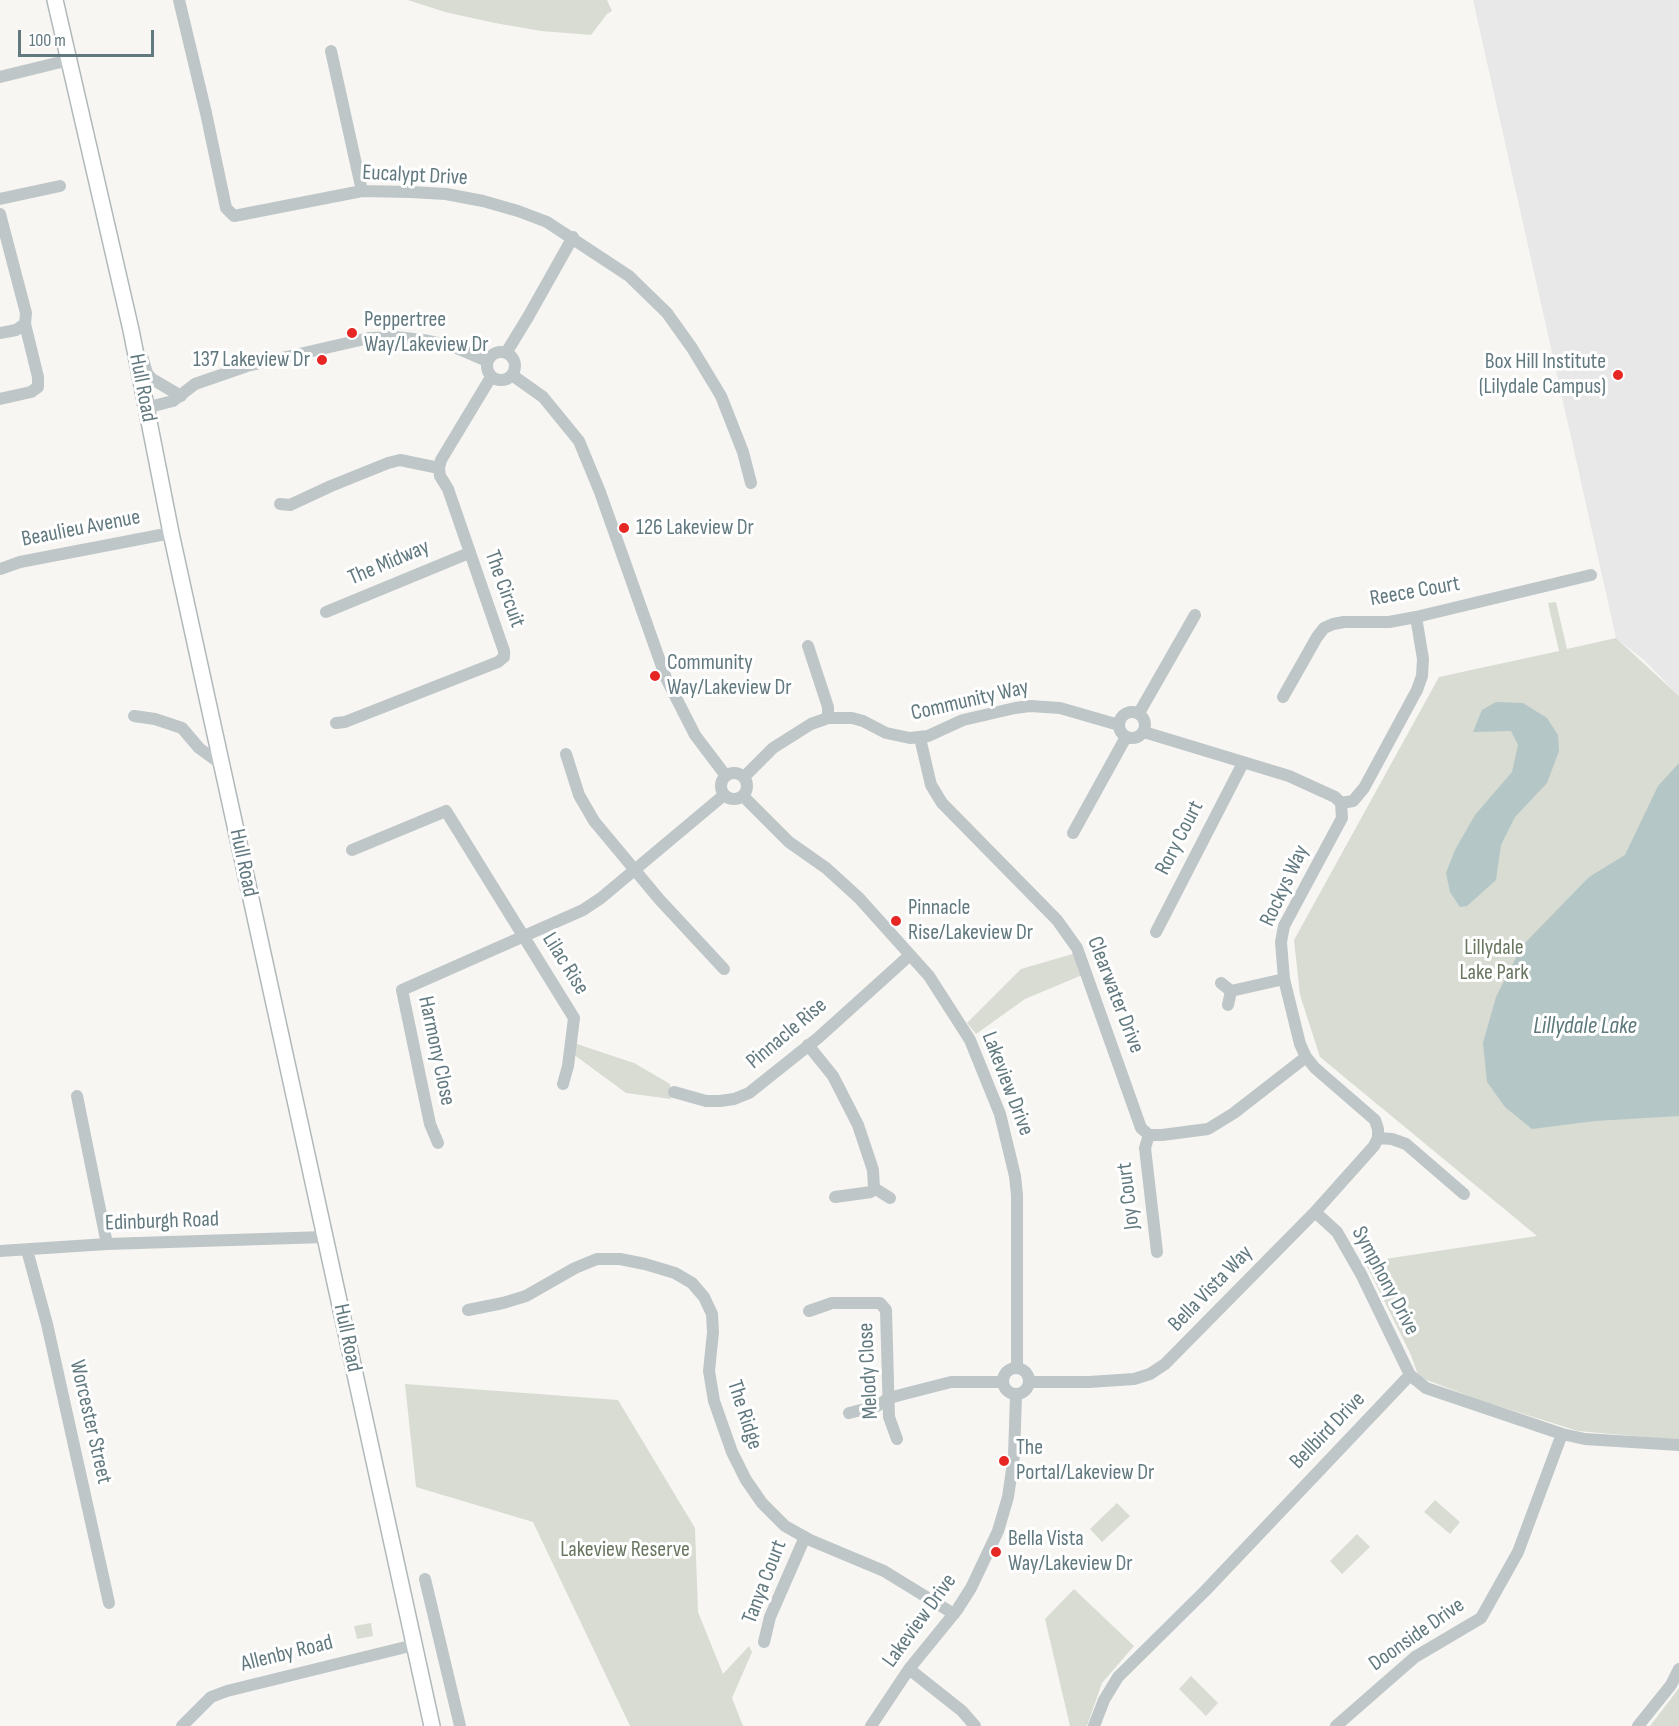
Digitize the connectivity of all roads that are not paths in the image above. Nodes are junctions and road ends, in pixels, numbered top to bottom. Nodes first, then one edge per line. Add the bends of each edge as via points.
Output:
1 (55, 0) edge
2 (179, 0) edge
3 (331, 51) dead end
4 (69, 60) junction
5 (0, 77) edge
6 (60, 186) dead end
7 (362, 191) junction
8 (0, 199) edge
9 (0, 214) edge
10 (573, 237) junction
11 (25, 324) junction
12 (131, 330) junction
13 (0, 333) edge
14 (506, 353) junction
15 (487, 361) junction
16 (512, 375) junction
17 (491, 377) junction
18 (181, 396) junction
19 (0, 399) edge
20 (145, 408) junction
21 (439, 468) junction
22 (751, 483) dead end
23 (280, 504) dead end
24 (171, 533) junction
25 (469, 553) junction
26 (0, 569) edge
27 (1591, 575) dead end
28 (326, 612) dead end
29 (1195, 615) dead end
30 (1416, 617) junction
31 (808, 646) dead end
32 (1283, 697) dead end
33 (1139, 713) junction
34 (134, 716) dead end
35 (828, 718) junction
36 (336, 723) dead end
37 (1119, 725) junction
38 (1144, 732) junction
39 (1126, 737) junction
40 (920, 738) junction
41 (566, 754) dead end
42 (1243, 763) junction
43 (221, 764) junction
44 (726, 776) junction
45 (744, 777) junction
46 (724, 795) junction
47 (743, 796) junction
48 (1341, 803) junction
49 (1073, 833) dead end
50 (352, 850) dead end
51 (635, 870) junction
52 (1156, 932) dead end
53 (523, 936) junction
54 (910, 956) junction
55 (724, 969) dead end
56 (1284, 979) junction
57 (1228, 1005) dead end
58 (808, 1045) junction
59 (1306, 1057) junction
60 (563, 1084) dead end
61 (674, 1092) dead end
62 (77, 1096) dead end
63 (1149, 1135) junction
64 (1378, 1138) junction
65 (438, 1143) dead end
66 (874, 1188) junction
67 (1464, 1194) dead end
68 (835, 1197) dead end
69 (890, 1198) dead end
70 (1315, 1212) junction
71 (325, 1237) junction
72 (107, 1244) junction
73 (27, 1250) junction
74 (0, 1251) edge
75 (1157, 1252) dead end
76 (468, 1310) dead end
77 (809, 1311) dead end
78 (1017, 1368) junction
79 (1410, 1375) junction
80 (1002, 1382) junction
81 (1029, 1382) junction
82 (1016, 1395) junction
83 (889, 1398) junction
84 (849, 1413) dead end
85 (1562, 1434) junction
86 (897, 1439) dead end
87 (1679, 1445) edge
88 (805, 1537) junction
89 (425, 1579) dead end
90 (109, 1603) dead end
91 (954, 1614) junction
92 (764, 1642) dead end
93 (414, 1645) junction
94 (909, 1669) junction
95 (1679, 1669) edge
96 (182, 1726) edge
97 (432, 1726) edge
98 (460, 1726) edge
99 (871, 1726) edge
100 (975, 1726) edge
101 (1094, 1726) edge
102 (1336, 1726) edge
103 (1638, 1726) edge

1 - 4 main road, Hull Road
2 - 7 street, Eucalypt Drive via 226,208 234,216
3 - 7 street
4 - 5 street
4 - 12 main road, Hull Road
6 - 8 street
7 - 10 street, Eucalypt Drive via 446,194 483,201 547,222
9 - 11 street via 26,313
10 - 14 street
10 - 22 street, Eucalypt Drive via 629,276 667,313 722,396
11 - 13 street
11 - 19 street via 38,387
12 - 18 street via 147,373
12 - 20 main road, Hull Road
14 - 15 street via 493,354
14 - 16 street via 515,362
15 - 17 street
15 - 18 street via 452,346 423,340 369,338 248,366 195,384
16 - 17 street via 500,381
16 - 44 street via 543,397 579,441 666,678 695,735
17 - 21 street
18 - 20 street
20 - 24 main road, Hull Road
21 - 23 street via 400,460 290,505
21 - 25 street, The Circuit
24 - 26 street, Beaulieu Avenue
24 - 43 main road, Hull Road
25 - 28 street, The Midway
25 - 36 street, The Circuit via 504,657
27 - 30 street, Reece Court
29 - 33 street
30 - 32 street, Reece Court via 1389,622 1344,621 1324,628
30 - 48 street via 1423,659 1418,690 1364,788 1353,801
31 - 35 street
33 - 37 street via 1130,711 1122,716
33 - 38 street via 1146,725
34 - 43 street via 182,728
35 - 40 street, Community Way via 852,718 898,737
35 - 45 street, Community Way via 773,748
37 - 39 street
37 - 40 street, Community Way via 1060,708 1030,706 963,720
38 - 39 street via 1139,737
38 - 42 street
39 - 49 street
40 - 63 street, Clearwater Drive via 931,785 942,803 1057,920 1077,948 1141,1128
41 - 51 street via 579,795 594,821
42 - 48 street via 1305,781
42 - 52 street, Rory Court
43 - 71 main road, Hull Road
44 - 45 street via 735,773
44 - 46 street via 721,786
45 - 47 street via 748,786
46 - 47 street via 732,799
46 - 51 street
47 - 54 street, Lakeview Drive via 789,842 843,882
48 - 56 street, Rockys Way via 1342,818 1284,926
50 - 53 street, Lilac Rise via 446,812
51 - 53 street via 583,910
51 - 55 street
53 - 60 street, Lilac Rise via 574,1018
53 - 65 street, Harmony Close via 402,990 430,1124
54 - 58 street, Pinnacle Rise
54 - 78 street, Lakeview Drive via 929,976 970,1040 1009,1148 1017,1195
56 - 57 street via 1226,987
56 - 59 street, Rockys Way
58 - 61 street, Pinnacle Rise via 749,1093 734,1099 706,1101
58 - 66 street via 846,1099 873,1170
59 - 63 street via 1208,1129
59 - 64 street, Rockys Way via 1375,1120
62 - 72 street
63 - 75 street, Joy Court via 1145,1148
64 - 67 street via 1406,1144
64 - 70 street, Bella Vista Way
66 - 68 street via 871,1192
66 - 69 street
70 - 79 street, Symphony Drive via 1337,1232
70 - 81 street, Bella Vista Way via 1178,1352 1150,1374 1112,1380
71 - 72 street, Edinburgh Road
71 - 93 main road, Hull Road
72 - 73 street, Edinburgh Road
73 - 74 street, Edinburgh Road
73 - 90 street, Worcester Street
76 - 88 street, The Ridge via 526,1296 597,1259 645,1263 693,1282 712,1314 709,1371 714,1401 732,1452 762,1503 785,1526
77 - 83 street, Melody Close via 832,1303 880,1303 886,1310
78 - 80 street via 1007,1371
78 - 81 street via 1026,1372
79 - 85 street via 1426,1389
79 - 101 street, Bellbird Drive via 1118,1677
80 - 82 street via 1008,1393
80 - 83 street via 951,1382
81 - 82 street via 1025,1391
82 - 91 street, Lakeview Drive via 1008,1497 998,1531
83 - 84 street via 878,1406
83 - 86 street, Melody Close via 889,1418
85 - 87 street
85 - 102 street, Doonside Drive via 1518,1552 1481,1618 1414,1657
88 - 91 street, The Ridge via 884,1571
88 - 92 street, Tanya Court via 770,1617
89 - 98 street
91 - 94 street, Lakeview Drive
93 - 96 street, Allenby Road via 227,1690 211,1696
93 - 97 main road, Hull Road
94 - 99 street, Lakeview Drive
94 - 100 street
95 - 103 street

